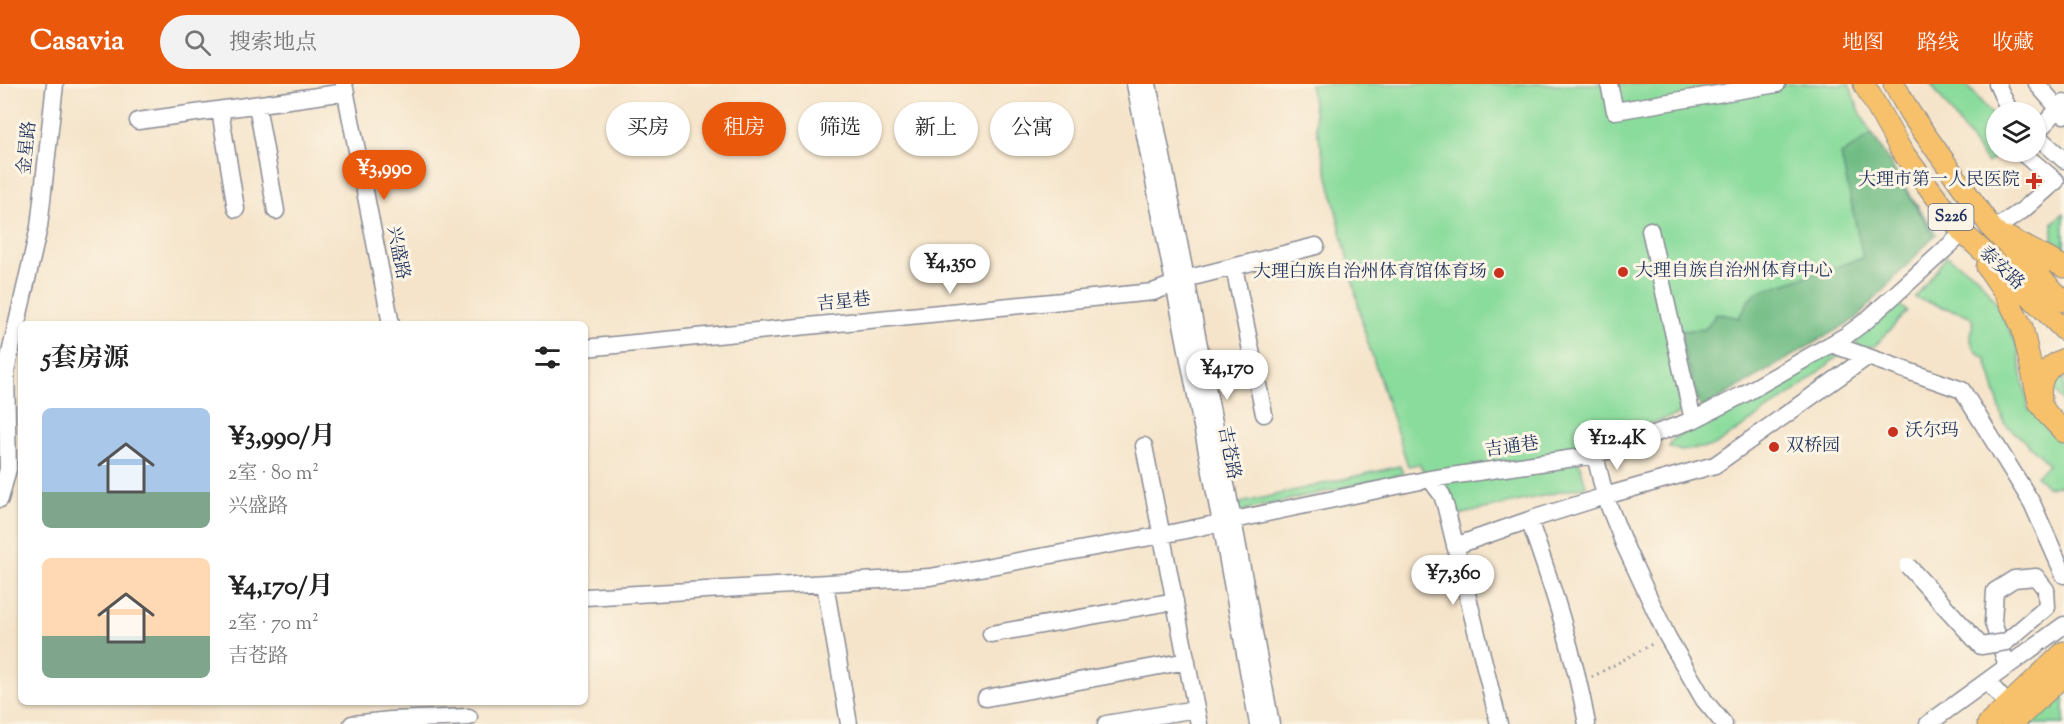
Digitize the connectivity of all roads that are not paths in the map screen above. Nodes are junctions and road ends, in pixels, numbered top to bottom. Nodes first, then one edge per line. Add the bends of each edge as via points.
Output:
1 (55, 84) edge
2 (1135, 84) edge
3 (1148, 84) edge
4 (1609, 84) edge
5 (1777, 84) edge
6 (1864, 84) edge
7 (1894, 84) edge
8 (1997, 84) edge
9 (2037, 84) edge
10 (345, 88) edge
11 (2005, 102) edge
12 (258, 105) junction
13 (2062, 109) edge
14 (220, 110) junction
15 (138, 121) dead end
16 (2046, 124) edge
17 (2046, 143) edge
18 (2064, 160) edge
19 (2033, 162) edge
20 (2060, 184) edge
21 (236, 209) dead end
22 (276, 211) dead end
23 (1650, 230) dead end
24 (1994, 230) junction
25 (1963, 233) junction
26 (1316, 246) dead end
27 (1234, 267) junction
28 (2064, 267) edge
29 (1180, 283) junction
30 (2064, 300) edge
31 (22, 321) edge
32 (390, 321) edge
33 (2064, 330) edge
34 (18, 344) edge
35 (1831, 344) junction
36 (588, 348) edge
37 (1867, 357) junction
38 (2064, 359) edge
39 (13, 372) edge
40 (2043, 408) junction
41 (1264, 414) dead end
42 (1693, 420) junction
43 (2064, 432) edge
44 (1144, 446) dead end
45 (1595, 455) junction
46 (1430, 479) junction
47 (1605, 496) junction
48 (0, 499) edge
49 (1528, 520) junction
50 (1227, 521) junction
51 (1162, 535) junction
52 (1455, 546) junction
53 (1908, 566) dead end
54 (2061, 567) edge
55 (825, 584) junction
56 (2041, 584) junction
57 (588, 597) edge
58 (1175, 601) junction
59 (2064, 624) edge
60 (991, 634) dead end
61 (2064, 652) edge
62 (1186, 661) junction
63 (2007, 666) junction
64 (2064, 675) edge
65 (1987, 681) junction
66 (986, 698) dead end
67 (468, 714) edge
68 (2010, 714) edge
69 (1197, 716) edge
70 (352, 724) edge
71 (849, 724) edge
72 (1106, 724) edge
73 (1258, 724) edge
74 (1271, 724) edge
75 (1499, 724) edge
76 (1587, 724) edge
77 (1724, 724) edge
78 (1928, 724) edge
79 (1988, 724) edge

1 - 31 street, 金星路 via 39,226
2 - 29 street, 吉苍路
3 - 29 street, 吉苍路
4 - 5 street via 1615,111
6 - 25 main road, 泰安路 / S226 via 1901,150
7 - 24 main road, 泰安路 / S226 via 1910,113
8 - 11 street
9 - 13 street
10 - 12 street
10 - 32 street, 兴盛路
12 - 14 street
12 - 22 street
13 - 16 street
14 - 15 street
14 - 21 street
17 - 18 street
19 - 20 street
20 - 24 street
23 - 42 street
24 - 28 main road
24 - 30 main road, 泰安路 / S226
25 - 33 main road, 泰安路 / S226
25 - 35 street, 吉通巷 via 1867,320
25 - 40 main road via 2015,311
26 - 27 street, 吉星巷
27 - 29 street, 吉星巷
27 - 41 street
29 - 36 street, 吉星巷 via 1153,292
29 - 50 street, 吉苍路
34 - 39 street, 金星路
35 - 37 street
35 - 42 street, 吉通巷
37 - 47 street via 1715,465
37 - 54 street via 1962,390 2032,503
38 - 40 main road via 2044,376 2040,394
39 - 48 street, 金星路 via 8,469
40 - 43 main road
42 - 45 street, 吉通巷
44 - 51 street
45 - 46 street, 吉通巷
45 - 47 street
46 - 50 street, 吉通巷
46 - 52 street via 1442,495
47 - 49 street
47 - 77 street via 1667,636 1704,700
49 - 52 street
49 - 76 street via 1559,607
50 - 51 street, 吉通巷
50 - 73 street, 吉苍路
50 - 74 street, 吉苍路
51 - 55 street, 吉通巷 via 930,577
51 - 58 street
52 - 75 street
53 - 56 street, bridge via 1981,646 2006,642 2048,607
54 - 56 street
55 - 57 street, 吉通巷
55 - 71 street
56 - 63 street via 2014,579 1995,591 1993,622
58 - 60 street
58 - 62 street
59 - 63 street
61 - 68 main road
62 - 66 street
62 - 69 street
63 - 65 street
64 - 68 main road
65 - 68 street
65 - 78 street
67 - 70 street
68 - 79 main road
69 - 72 street

